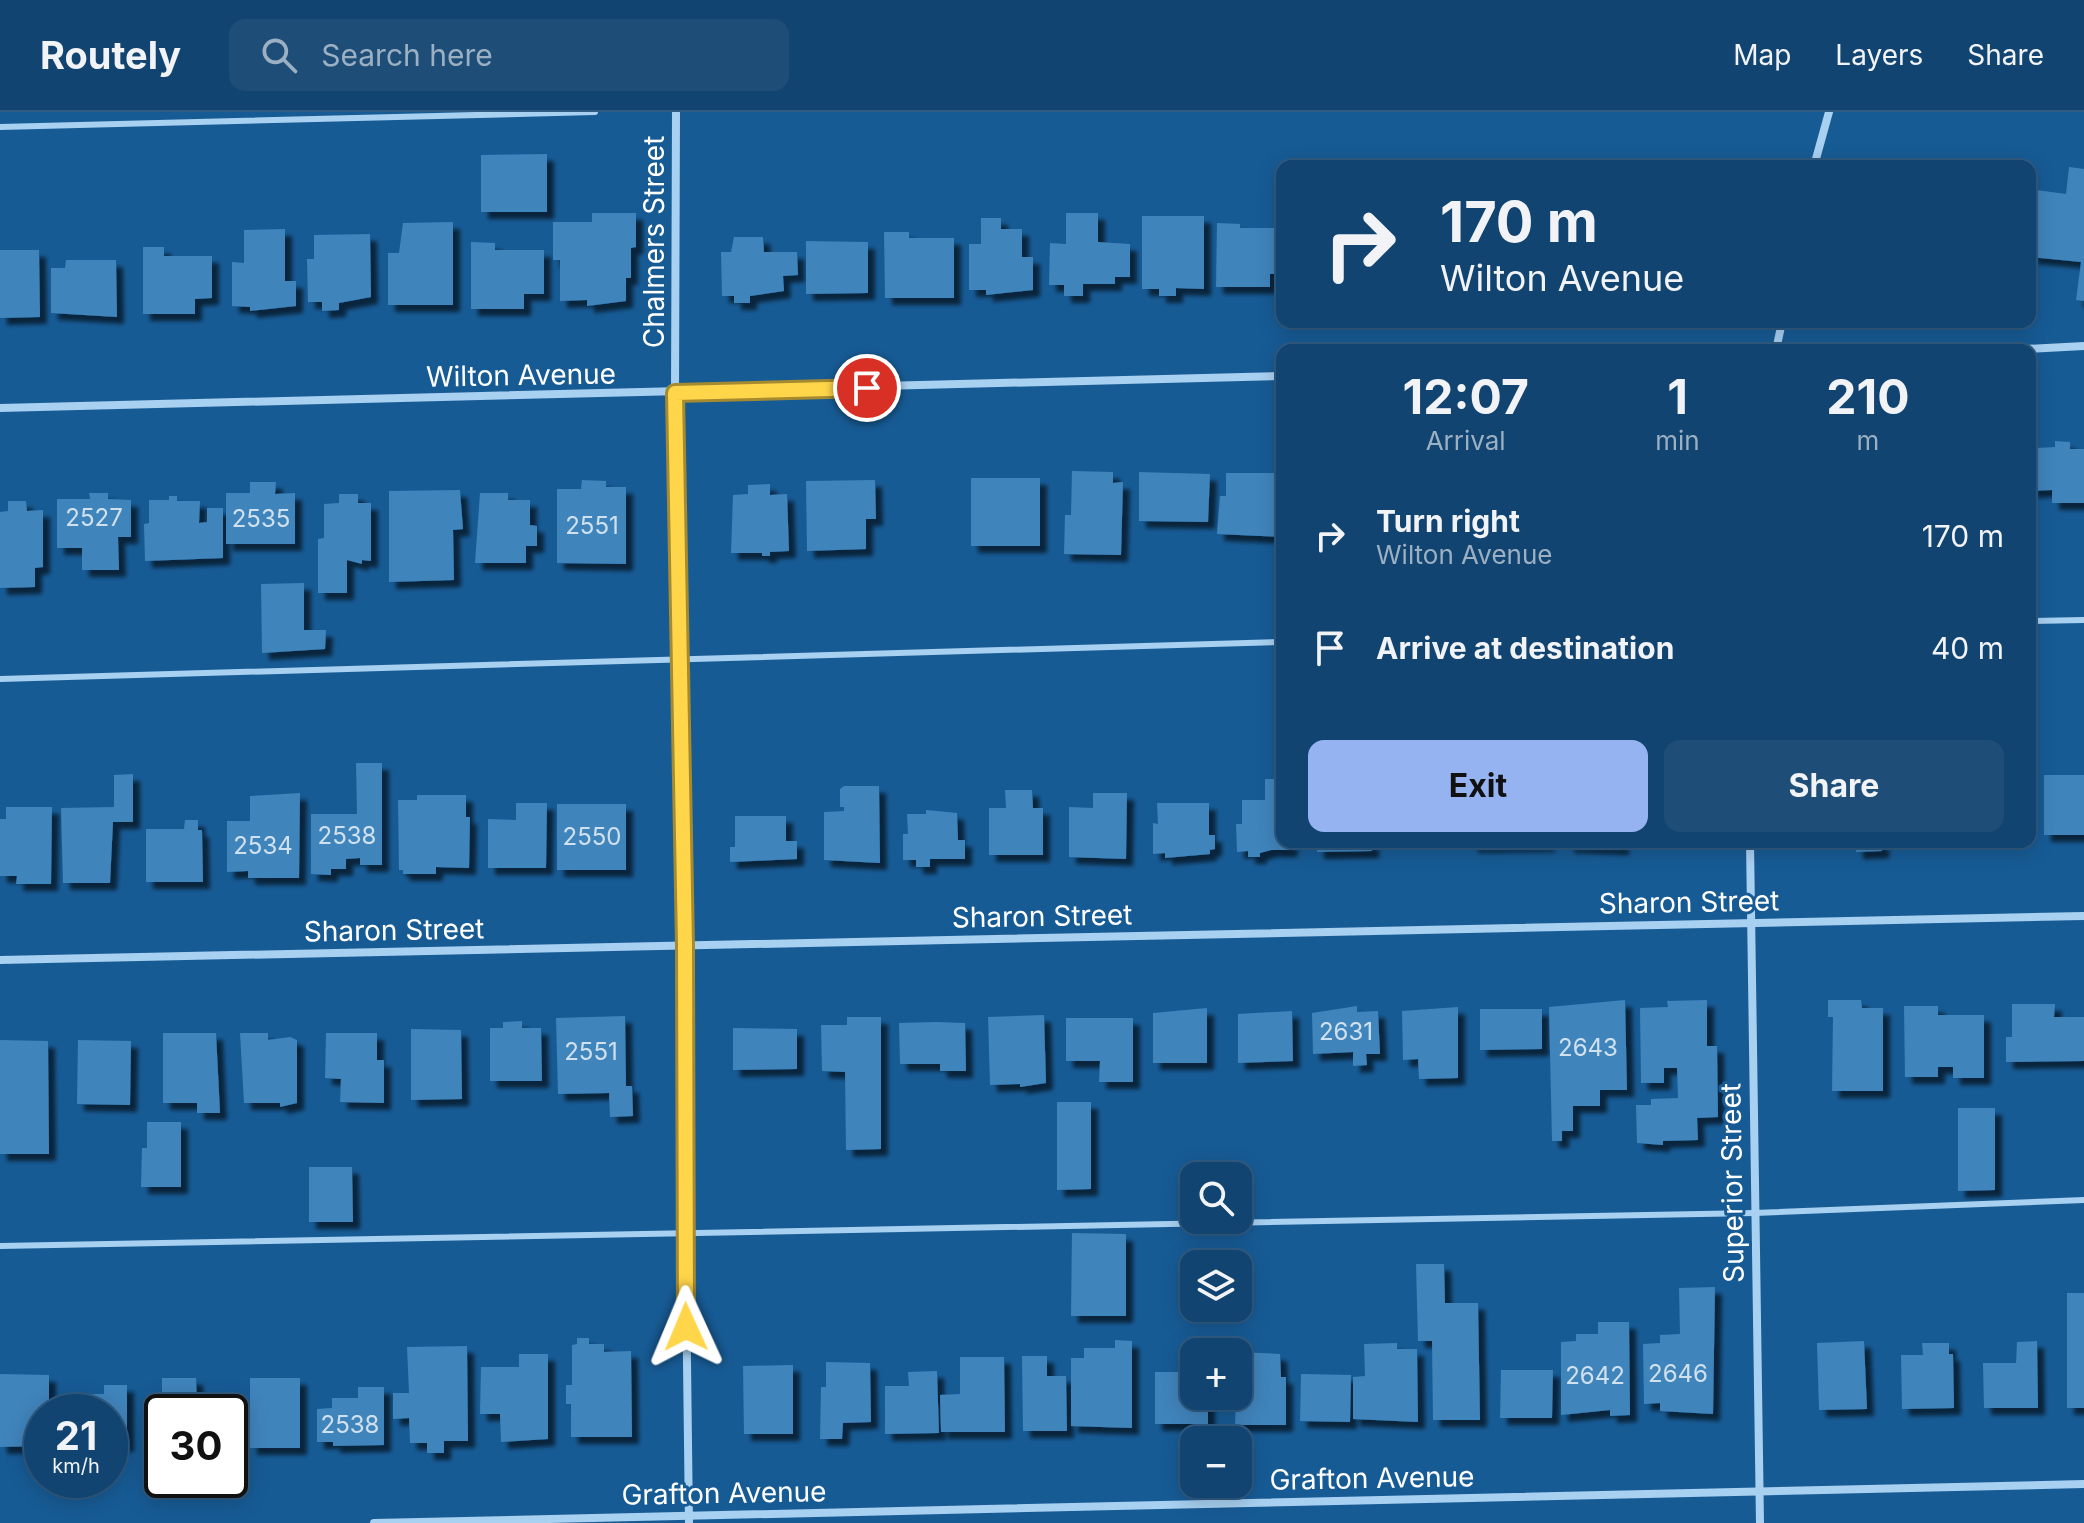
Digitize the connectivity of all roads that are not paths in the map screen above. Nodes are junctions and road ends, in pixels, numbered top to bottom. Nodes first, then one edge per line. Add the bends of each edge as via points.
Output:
1 (595, 112) edge
2 (676, 112) edge
3 (1829, 112) edge
4 (0, 127) edge
5 (1816, 160) edge
6 (2084, 346) edge
7 (2036, 348) edge
8 (1276, 376) edge
9 (675, 393) junction
10 (0, 408) edge
11 (2084, 620) edge
12 (2036, 621) edge
13 (1276, 642) edge
14 (678, 658) junction
15 (0, 679) edge
16 (1750, 848) edge
17 (2084, 916) edge
18 (1749, 923) junction
19 (685, 946) junction
20 (0, 960) edge
21 (2084, 1200) edge
22 (1755, 1213) junction
23 (684, 1233) junction
24 (0, 1246) edge
25 (2084, 1484) edge
26 (1760, 1491) junction
27 (689, 1520) edge
28 (374, 1523) edge
29 (1760, 1523) edge

1 - 4 lane
2 - 9 street, Chalmers Street
3 - 5 street
6 - 7 street
8 - 9 street, Wilton Avenue
9 - 10 street, Wilton Avenue
9 - 14 street, Chalmers Street
11 - 12 lane
13 - 14 lane
14 - 15 lane
14 - 19 street, Chalmers Street
16 - 18 street, Superior Street
17 - 18 street, Sharon Street
18 - 19 street, Sharon Street
18 - 22 street, Superior Street
19 - 20 street, Sharon Street
19 - 23 street, Chalmers Street
21 - 22 lane
22 - 23 lane
22 - 26 street, Superior Street
23 - 24 lane
23 - 27 street, Chalmers Street
25 - 26 street, Grafton Avenue
26 - 27 street, Grafton Avenue
26 - 29 street, Superior Street
27 - 28 street, Grafton Avenue

